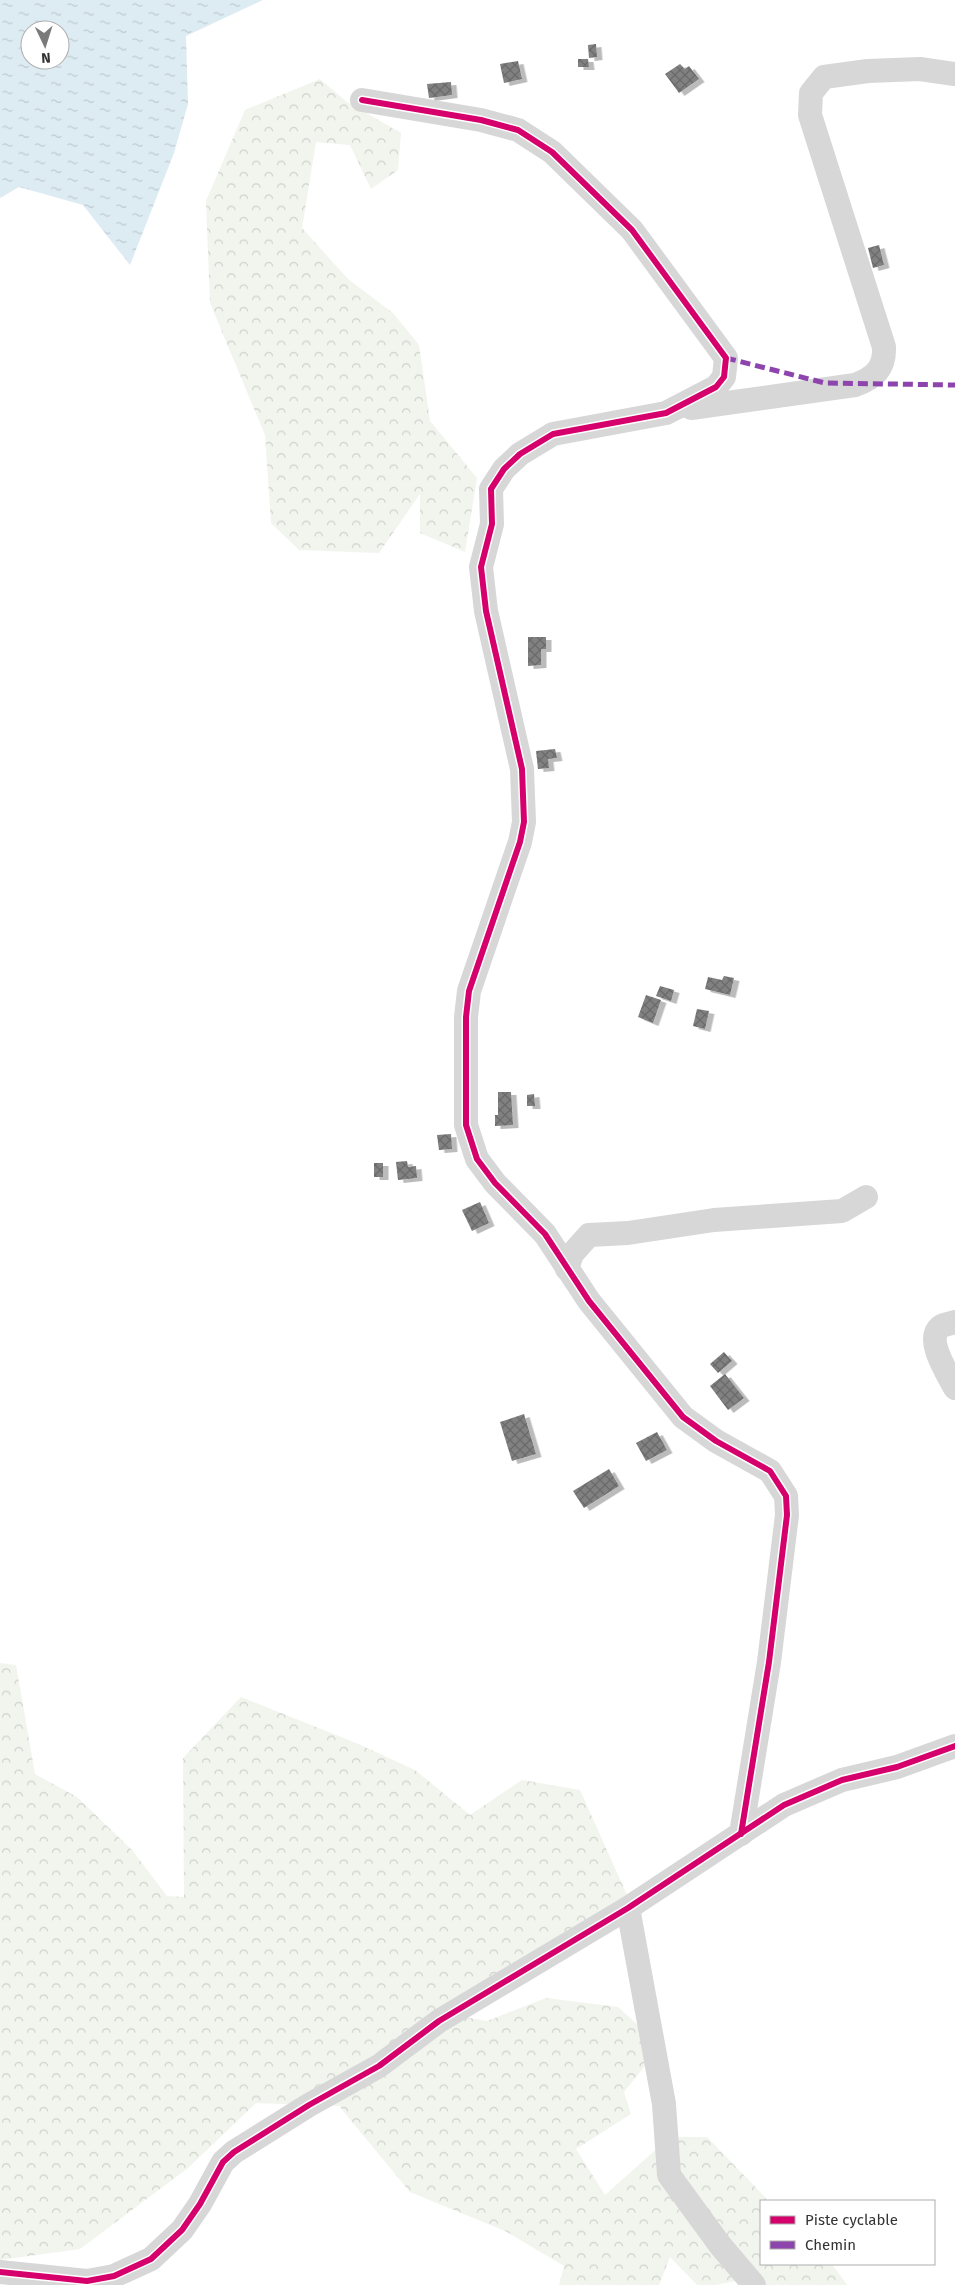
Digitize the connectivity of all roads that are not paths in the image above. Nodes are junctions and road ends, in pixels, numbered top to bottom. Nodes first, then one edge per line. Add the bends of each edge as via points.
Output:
1 (955, 74) edge
2 (362, 100) dead end
3 (666, 413) junction
4 (866, 1197) dead end
5 (567, 1268) junction
6 (955, 1322) edge
7 (955, 1388) edge
8 (955, 1746) edge
9 (741, 1834) junction
10 (628, 1908) junction
11 (0, 2272) edge
12 (754, 2285) edge

1 - 3 street via 920,69 859,72 824,77 810,92 810,115 884,347 884,357 876,374 855,385
2 - 3 street via 481,120 518,130 552,152 632,230 726,358 720,384
3 - 5 street via 553,434 520,454 504,469 491,489 492,524 482,567 486,611 522,769 524,822 469,991 466,1125 477,1159 495,1183 545,1234
4 - 5 street via 842,1211 714,1220 589,1235 576,1247
5 - 9 street via 589,1301 683,1417 716,1441 770,1471 786,1496 787,1515 769,1662
6 - 7 street via 940,1327 934,1344
8 - 9 street via 897,1767 842,1780 784,1805
9 - 10 street
10 - 11 street via 439,2021 379,2066 309,2104 234,2152 223,2162 182,2230 151,2259 114,2276 87,2281
10 - 12 street via 664,2104 669,2175

